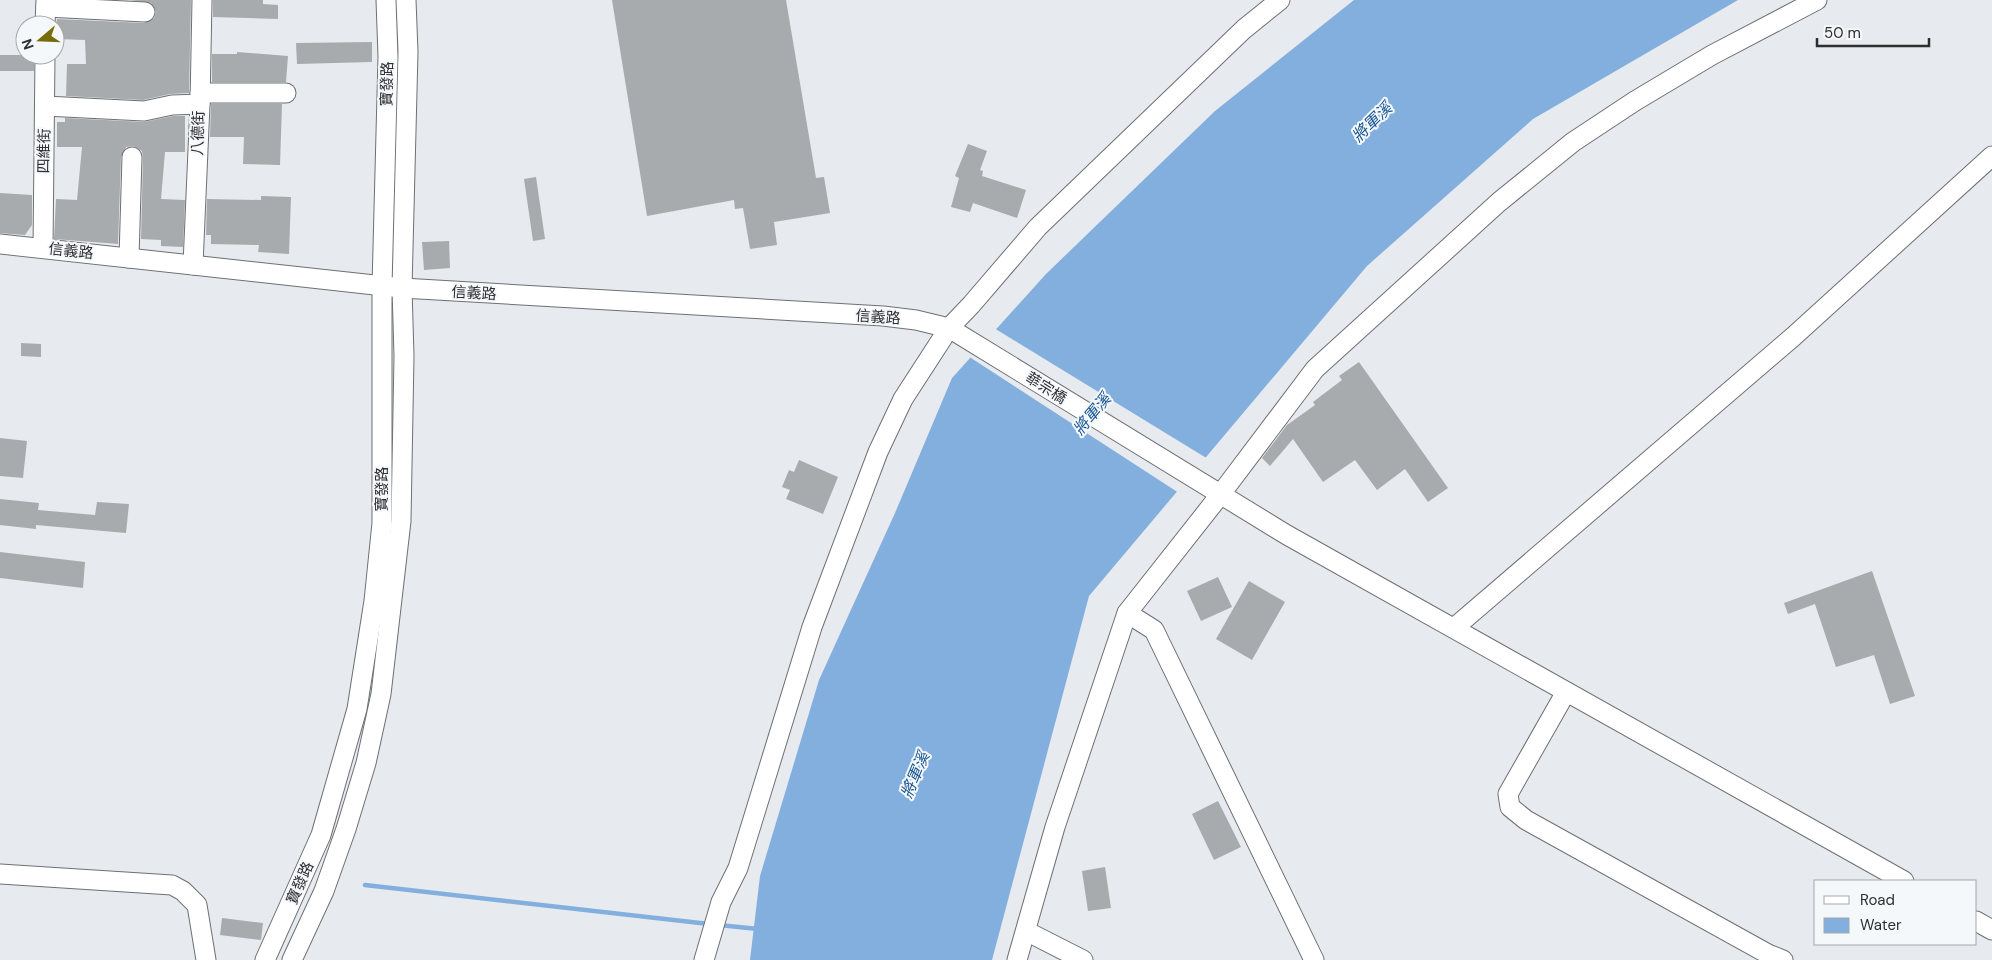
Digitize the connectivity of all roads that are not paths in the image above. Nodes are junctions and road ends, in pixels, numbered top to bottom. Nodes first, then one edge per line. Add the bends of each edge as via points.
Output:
1 (202, 0) edge
2 (386, 0) edge
3 (406, 0) edge
4 (1280, 0) edge
5 (1817, 0) edge
6 (46, 10) edge
7 (145, 12) dead end
8 (45, 65) edge
9 (286, 93) dead end
10 (200, 98) junction
11 (44, 106) junction
12 (1992, 156) edge
13 (132, 157) dead end
14 (0, 244) edge
15 (43, 248) junction
16 (129, 258) junction
17 (193, 265) junction
18 (382, 286) junction
19 (402, 288) junction
20 (949, 328) junction
21 (1220, 495) junction
22 (1127, 613) junction
23 (1454, 628) junction
24 (1566, 692) junction
25 (0, 874) edge
26 (1902, 880) edge
27 (1977, 922) edge
28 (1992, 930) edge
29 (1026, 931) junction
30 (206, 960) edge
31 (265, 960) edge
32 (292, 960) edge
33 (704, 960) edge
34 (1017, 960) edge
35 (1083, 960) edge
36 (1314, 960) edge
37 (1783, 960) edge

1 - 10 street, 八德街
2 - 18 street, 寶發路 via 388,57
3 - 19 street, 寶發路 via 408,52
4 - 20 street via 1244,29 1038,228
5 - 21 street via 1712,55 1635,101 1573,142 1499,202 1315,369
6 - 7 street
8 - 11 street, 四維街
9 - 10 street
10 - 11 street via 144,111
10 - 17 street, 八德街
11 - 15 street, 四維街
12 - 23 street via 1794,336
13 - 16 street
14 - 15 street, 信義路
15 - 16 street, 信義路
16 - 17 street, 信義路
17 - 18 street, 信義路
18 - 19 street, 信義路
18 - 31 street, 寶發路 via 382,523 357,709 321,835
19 - 20 street, 信義路 via 883,316
19 - 32 street, 寶發路 via 401,521 381,694 366,763 346,829 324,891
20 - 21 street, 華宗橋
20 - 33 street via 903,399 878,452 812,627 738,868 721,902
21 - 22 street
21 - 23 street, 華宗橋
22 - 29 street via 1055,827
22 - 36 street via 1154,630
23 - 24 street, 華宗橋
24 - 26 street, 華宗橋
24 - 37 street via 1508,794 1510,808 1526,820
25 - 30 street via 172,885 197,905
27 - 28 street
29 - 34 street
29 - 35 street

